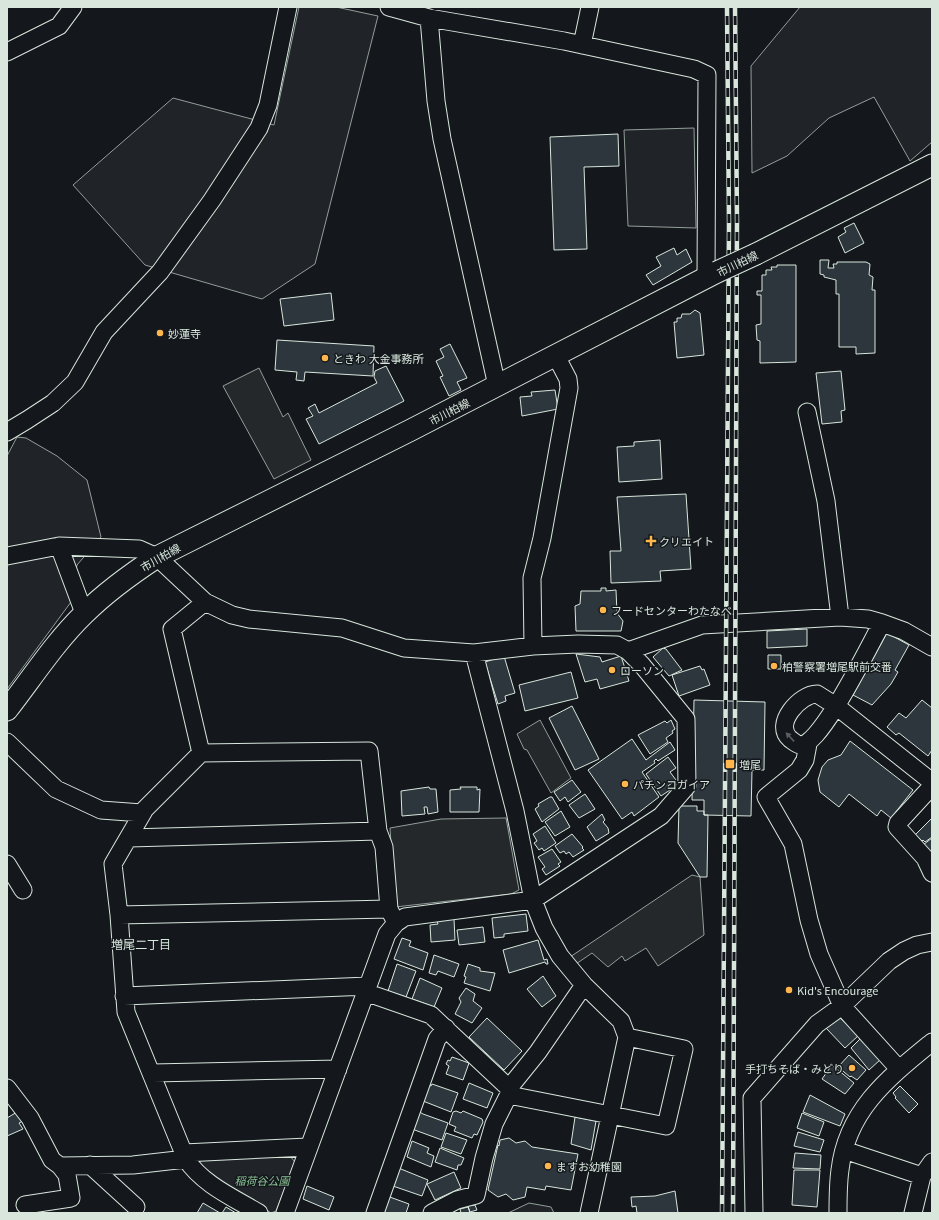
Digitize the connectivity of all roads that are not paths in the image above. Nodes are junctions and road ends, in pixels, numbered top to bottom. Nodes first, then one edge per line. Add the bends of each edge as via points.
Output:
1 (73, 7) edge
2 (288, 7) edge
3 (389, 7) edge
4 (590, 7) edge
5 (430, 18) junction
6 (582, 45) junction
7 (7, 52) edge
8 (932, 165) edge
9 (712, 276) junction
10 (556, 356) junction
11 (497, 386) junction
12 (807, 412) dead end
13 (7, 432) edge
14 (59, 546) junction
15 (7, 556) edge
16 (157, 557) junction
17 (206, 602) junction
18 (84, 613) junction
19 (840, 617) junction
20 (882, 623) junction
21 (533, 646) junction
22 (932, 647) edge
23 (628, 651) junction
24 (474, 654) junction
25 (836, 706) junction
26 (7, 710) edge
27 (7, 742) edge
28 (808, 744) junction
29 (201, 753) junction
30 (932, 782) edge
31 (932, 786) edge
32 (142, 813) junction
33 (378, 831) junction
34 (129, 838) junction
35 (7, 864) edge
36 (932, 873) edge
37 (23, 890) dead end
38 (533, 900) junction
39 (119, 915) junction
40 (392, 916) junction
41 (932, 942) edge
42 (584, 985) junction
43 (367, 989) junction
44 (124, 996) junction
45 (842, 1006) junction
46 (446, 1028) junction
47 (627, 1037) junction
48 (932, 1042) edge
49 (899, 1068) junction
50 (338, 1069) junction
51 (153, 1073) junction
52 (7, 1088) edge
53 (509, 1092) junction
54 (609, 1116) junction
55 (308, 1147) junction
56 (844, 1150) junction
57 (185, 1156) junction
58 (932, 1162) edge
59 (90, 1165) junction
60 (60, 1166) junction
61 (922, 1176) junction
62 (25, 1205) dead end
63 (136, 1207) dead end
64 (259, 1213) edge
65 (285, 1213) edge
66 (375, 1213) edge
67 (432, 1213) edge
68 (589, 1213) edge
69 (754, 1213) edge
70 (838, 1213) edge
71 (913, 1213) edge

1 - 7 street via 59,26
2 - 13 street via 264,116 259,128 212,200 160,272 104,332 75,382 52,403
3 - 5 street
4 - 6 street
5 - 6 street
5 - 11 street via 436,101 442,139
6 - 9 street via 694,69 707,75
8 - 9 main road, 市川柏線, bridge
9 - 10 main road, 市川柏線
10 - 11 main road, 市川柏線
10 - 21 street via 568,379 569,388 542,538 532,578
11 - 16 main road, 市川柏線
12 - 19 street via 826,501
14 - 15 street
14 - 16 street via 139,549
14 - 18 street
16 - 17 street
16 - 18 main road, 市川柏線 via 119,583
17 - 24 street via 232,615 249,619 342,628 404,648
17 - 29 street via 172,629
18 - 26 main road, 市川柏線
19 - 20 street
19 - 23 street via 702,625
20 - 22 street via 904,631
20 - 25 street
21 - 23 street via 617,645
21 - 24 street
23 - 38 street via 686,719 687,786 661,816
24 - 38 street via 515,811
25 - 28 street via 827,723
28 -> 25 street via 802,746 787,736 784,725 786,718 810,694 817,694
25 - 30 street
27 - 32 street via 56,789 101,810
28 - 45 street via 805,760 799,770 766,797 793,844 819,954
29 - 32 street
29 - 33 street via 369,751
31 - 36 street via 898,823 897,828 925,858
32 - 34 street
33 - 34 street
33 - 40 street via 384,847
34 - 39 street via 113,864
35 - 37 street
38 - 40 street via 405,917
38 - 42 street via 544,928 560,956
39 - 40 street
39 - 44 street
40 - 43 street via 388,934
41 - 45 street via 904,950
42 - 47 street via 621,1021
42 - 53 street
43 - 44 street
43 - 46 street via 431,1015
43 - 50 street
44 - 51 street via 126,1012
45 - 49 street
45 - 69 street via 817,1024 795,1053 752,1098
46 - 53 street
46 - 66 street via 437,1039
47 - 54 street
47 - 54 street via 684,1049 666,1126
48 - 49 street
49 - 56 street via 868,1100 852,1125
50 - 51 street
50 - 55 street
51 - 57 street
52 - 60 street via 30,1118 52,1160
53 - 54 street
53 - 67 street via 494,1124 476,1195 457,1200
54 - 68 street
55 - 57 street
55 - 65 street
56 - 61 street
56 - 70 street via 840,1169
57 - 59 street via 133,1165
57 - 64 street via 193,1170 207,1181
58 - 61 street
59 - 60 street
59 - 63 street
60 - 62 street via 67,1175 71,1198
61 - 71 street

